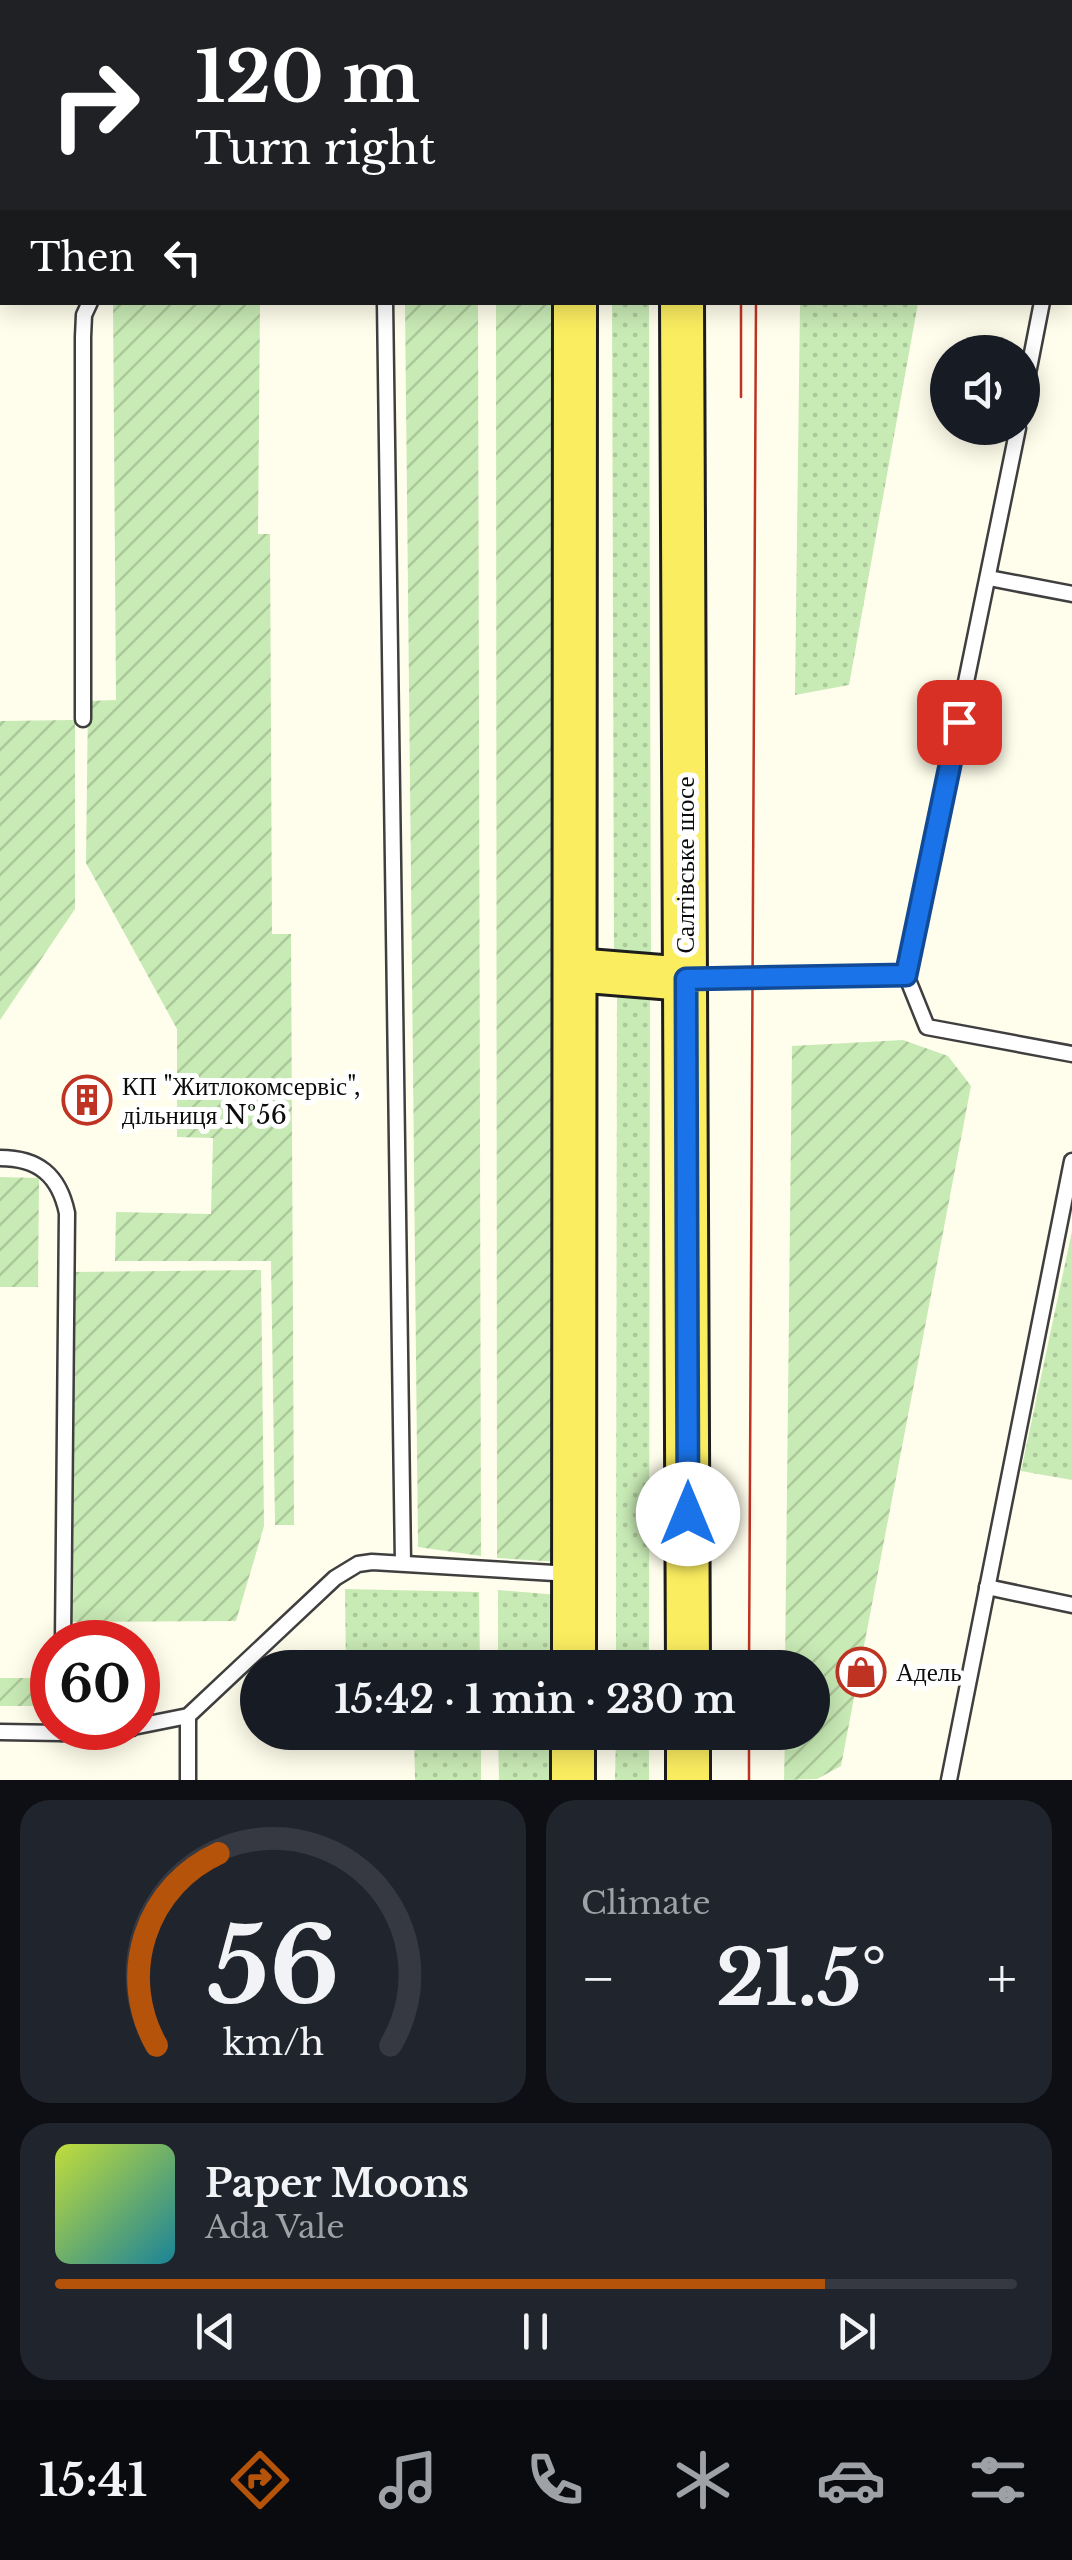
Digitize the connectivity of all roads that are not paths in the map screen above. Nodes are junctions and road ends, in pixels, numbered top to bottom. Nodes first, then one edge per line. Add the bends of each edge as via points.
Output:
1 (89, 305) edge
2 (385, 305) edge
3 (575, 305) edge
4 (682, 305) edge
5 (1041, 305) edge
6 (1036, 335) edge
7 (1015, 445) edge
8 (989, 578) junction
9 (1072, 594) edge
10 (82, 719) dead end
11 (575, 970) junction
12 (906, 975) junction
13 (686, 979) junction
14 (1072, 1054) edge
15 (0, 1158) edge
16 (1071, 1168) edge
17 (403, 1563) junction
18 (574, 1574) junction
19 (987, 1587) junction
20 (1072, 1604) edge
21 (62, 1620) edge
22 (574, 1650) edge
23 (688, 1650) edge
24 (188, 1716) junction
25 (160, 1722) edge
26 (30, 1731) edge
27 (0, 1732) edge
28 (573, 1750) edge
29 (688, 1750) edge
30 (188, 1780) edge
31 (573, 1780) edge
32 (688, 1780) edge
33 (948, 1780) edge

1 - 10 lane via 83,337
2 - 17 lane
3 - 11 main road
4 - 13 main road, Салтівське шосе
5 - 6 lane
7 - 8 lane
8 - 9 lane
8 - 12 lane
11 - 13 main road
11 - 18 main road
12 - 13 lane
12 - 14 lane via 927,1027
13 - 23 main road, Салтівське шосе
15 - 21 lane via 39,1164 54,1178 67,1212
16 - 19 lane
17 - 18 lane
17 - 24 lane via 346,1570
18 - 22 main road
19 - 20 lane
19 - 33 lane
24 - 25 lane
24 - 30 lane
26 - 27 lane
28 - 31 main road
29 - 32 main road

